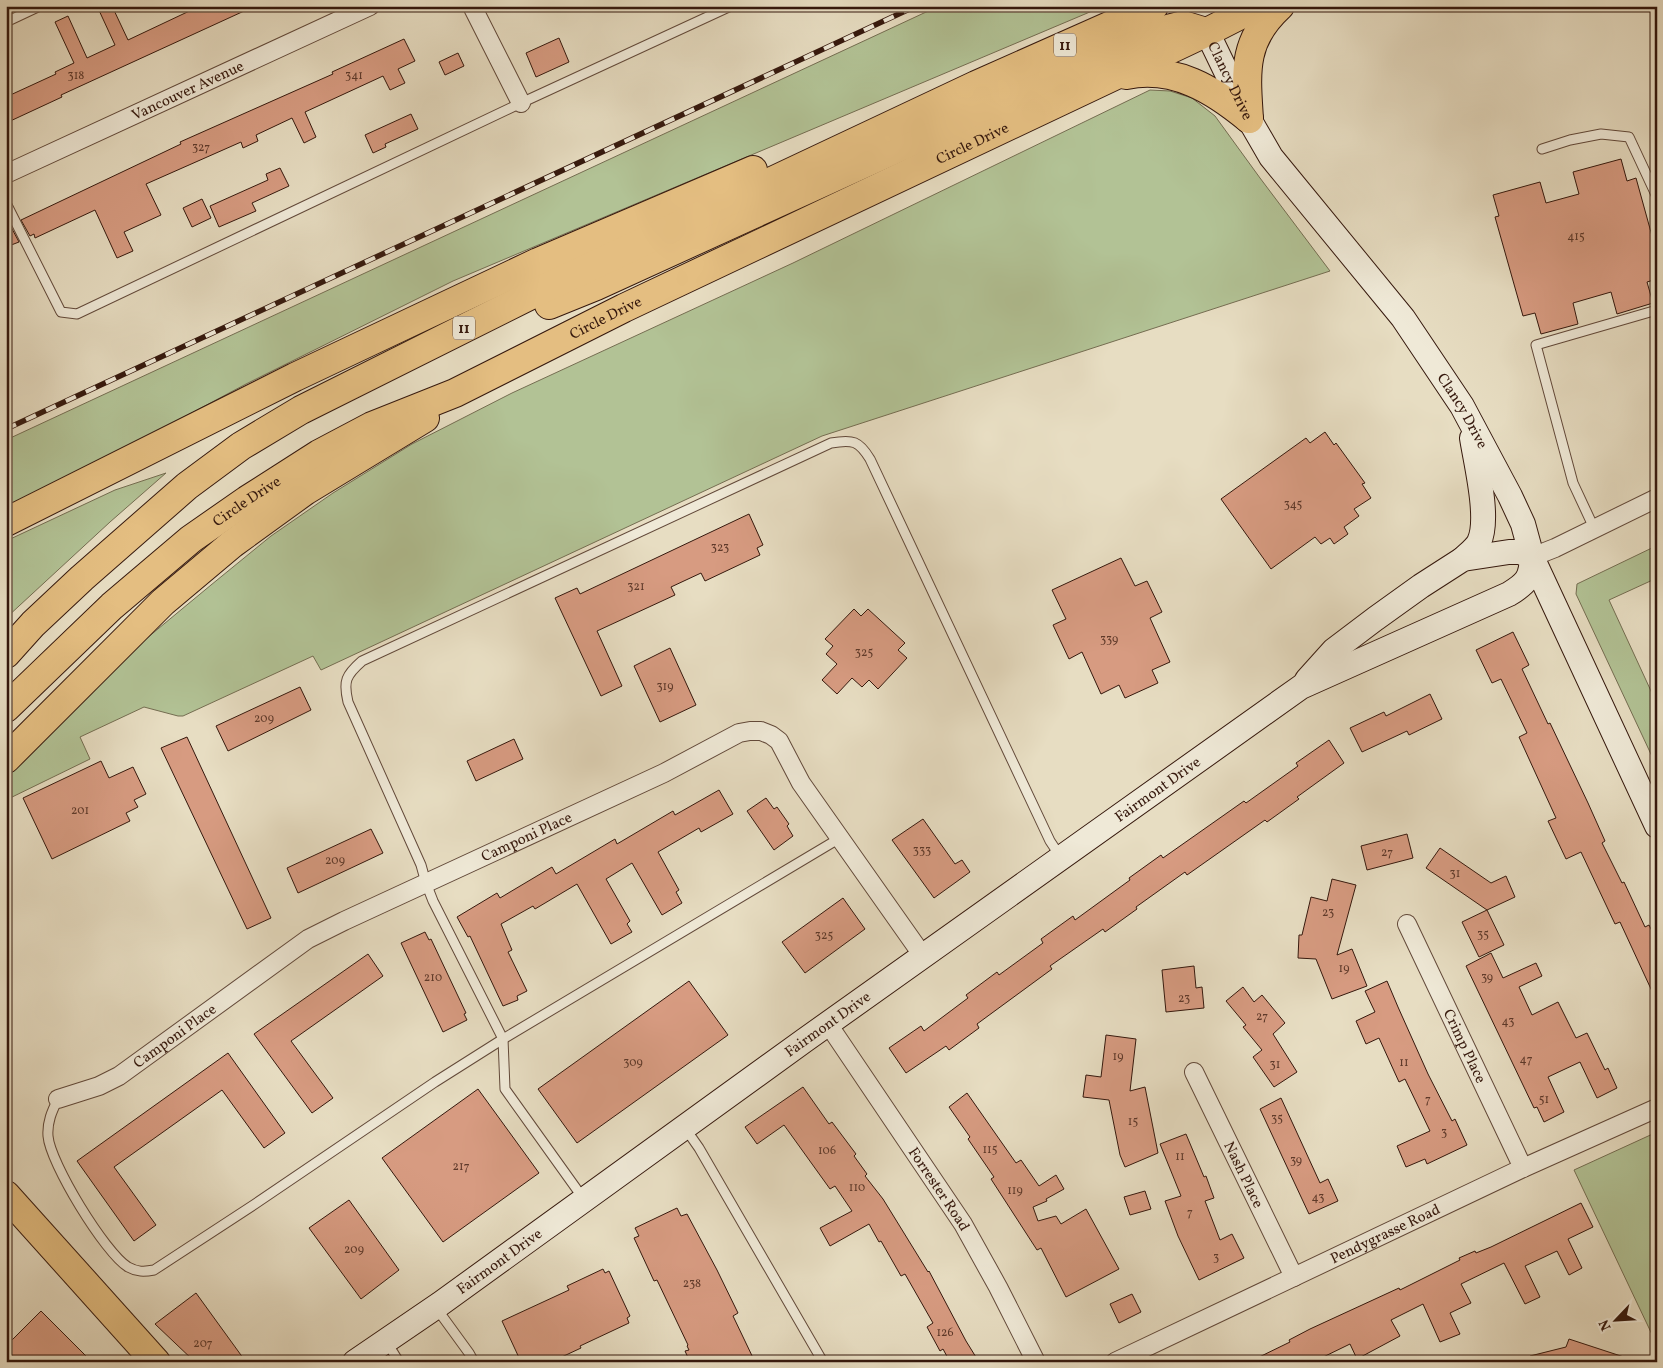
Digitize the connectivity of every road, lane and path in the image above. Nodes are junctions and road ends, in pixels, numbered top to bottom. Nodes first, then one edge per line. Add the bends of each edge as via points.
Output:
1 (40, 6) edge
2 (370, 6) edge
3 (472, 6) edge
4 (731, 6) edge
5 (1154, 6) edge
6 (1221, 6) edge
7 (1258, 6) edge
8 (1280, 6) edge
9 (6, 22) edge
10 (1207, 32) junction
11 (1109, 78) junction
12 (976, 85) junction
13 (521, 103) junction
14 (1249, 119) junction
15 (1542, 149) dead end
16 (6, 174) edge
17 (1657, 196) edge
18 (6, 203) edge
19 (1657, 310) edge
20 (346, 386) junction
21 (455, 393) junction
22 (1468, 417) junction
23 (1657, 498) edge
24 (6, 522) edge
25 (1594, 528) junction
26 (1532, 557) junction
27 (1463, 559) junction
28 (6, 654) edge
29 (1301, 687) junction
30 (6, 708) edge
31 (6, 759) edge
32 (1657, 826) edge
33 (840, 838) junction
34 (1060, 856) junction
35 (426, 883) junction
36 (1407, 924) dead end
37 (923, 956) junction
38 (828, 1024) junction
39 (503, 1039) junction
40 (1194, 1072) dead end
41 (58, 1099) joint
42 (1657, 1108) edge
43 (684, 1127) junction
44 (1523, 1168) junction
45 (6, 1195) edge
46 (584, 1201) junction
47 (1294, 1276) junction
48 (435, 1307) junction
49 (386, 1341) junction
50 (156, 1362) edge
51 (356, 1362) edge
52 (399, 1362) edge
53 (474, 1362) edge
54 (822, 1362) edge
55 (1036, 1362) edge
56 (1115, 1362) edge

1 - 9 lane
2 - 16 street, Vancouver Avenue
3 - 13 street
4 - 13 lane
5 - 12 highway, 11
6 - 10 highway
7 - 10 highway, Circle Drive
8 - 14 highway via 1261,27 1250,49 1246,76
10 - 11 highway, Circle Drive
10 - 14 street, Clancy Drive
10 - 20 highway via 1183,25 1148,34 596,286
11 - 14 highway via 1140,72 1193,82 1225,99
11 - 21 highway, Circle Drive via 624,308
12 - 20 highway, 11 via 543,289
12 - 24 highway via 829,138 538,262
13 - 18 lane via 76,314 61,312
14 - 22 street, Clancy Drive via 1271,157 1403,318
15 - 17 lane via 1601,134 1629,136
19 - 25 lane via 1536,345 1573,483
20 - 28 highway, 11 via 264,431 187,486 75,584
21 - 30 highway, Circle Drive via 363,431 319,454 191,539 112,606
21 - 31 highway via 422,421 305,491 232,544 163,602
22 - 26 street, Clancy Drive via 1523,524
22 - 27 street via 1480,488 1482,526 1479,542
23 - 25 street
25 - 26 street
26 - 27 street, Fairmont Drive via 1509,552
26 - 29 street, Fairmont Drive via 1531,573 1509,594
26 - 32 street, Clancy Drive
27 - 29 street, Fairmont Drive via 1334,650
29 - 34 street, Fairmont Drive
33 - 35 street, Camponi Place via 801,783 779,741 761,731 750,730
33 - 37 street, Camponi Place
33 - 39 lane
34 - 35 lane via 1046,834 870,459 861,446 842,441 831,443 362,661 352,669 346,679 348,702 421,865
34 - 37 street, Fairmont Drive
35 - 39 lane
35 - 41 street, Camponi Place via 308,939 118,1076 99,1086
36 - 44 street, Crimp Place
37 - 38 street, Fairmont Drive
38 - 43 street, Fairmont Drive
38 - 55 street, Forrester Road via 963,1224
39 - 41 lane via 209,1235 154,1270 142,1272 130,1268 108,1249 61,1174 48,1137 48,1124
39 - 46 lane via 505,1089
40 - 47 street, Nash Place
42 - 44 street, Pendygrasse Road
43 - 46 street, Fairmont Drive
43 - 54 lane via 704,1156
44 - 47 street, Pendygrasse Road
45 - 50 highway
46 - 48 street, Fairmont Drive
47 - 56 street, Pendygrasse Road
48 - 49 street, Fairmont Drive
48 - 53 lane
49 - 51 street, Fairmont Drive
49 - 52 lane

